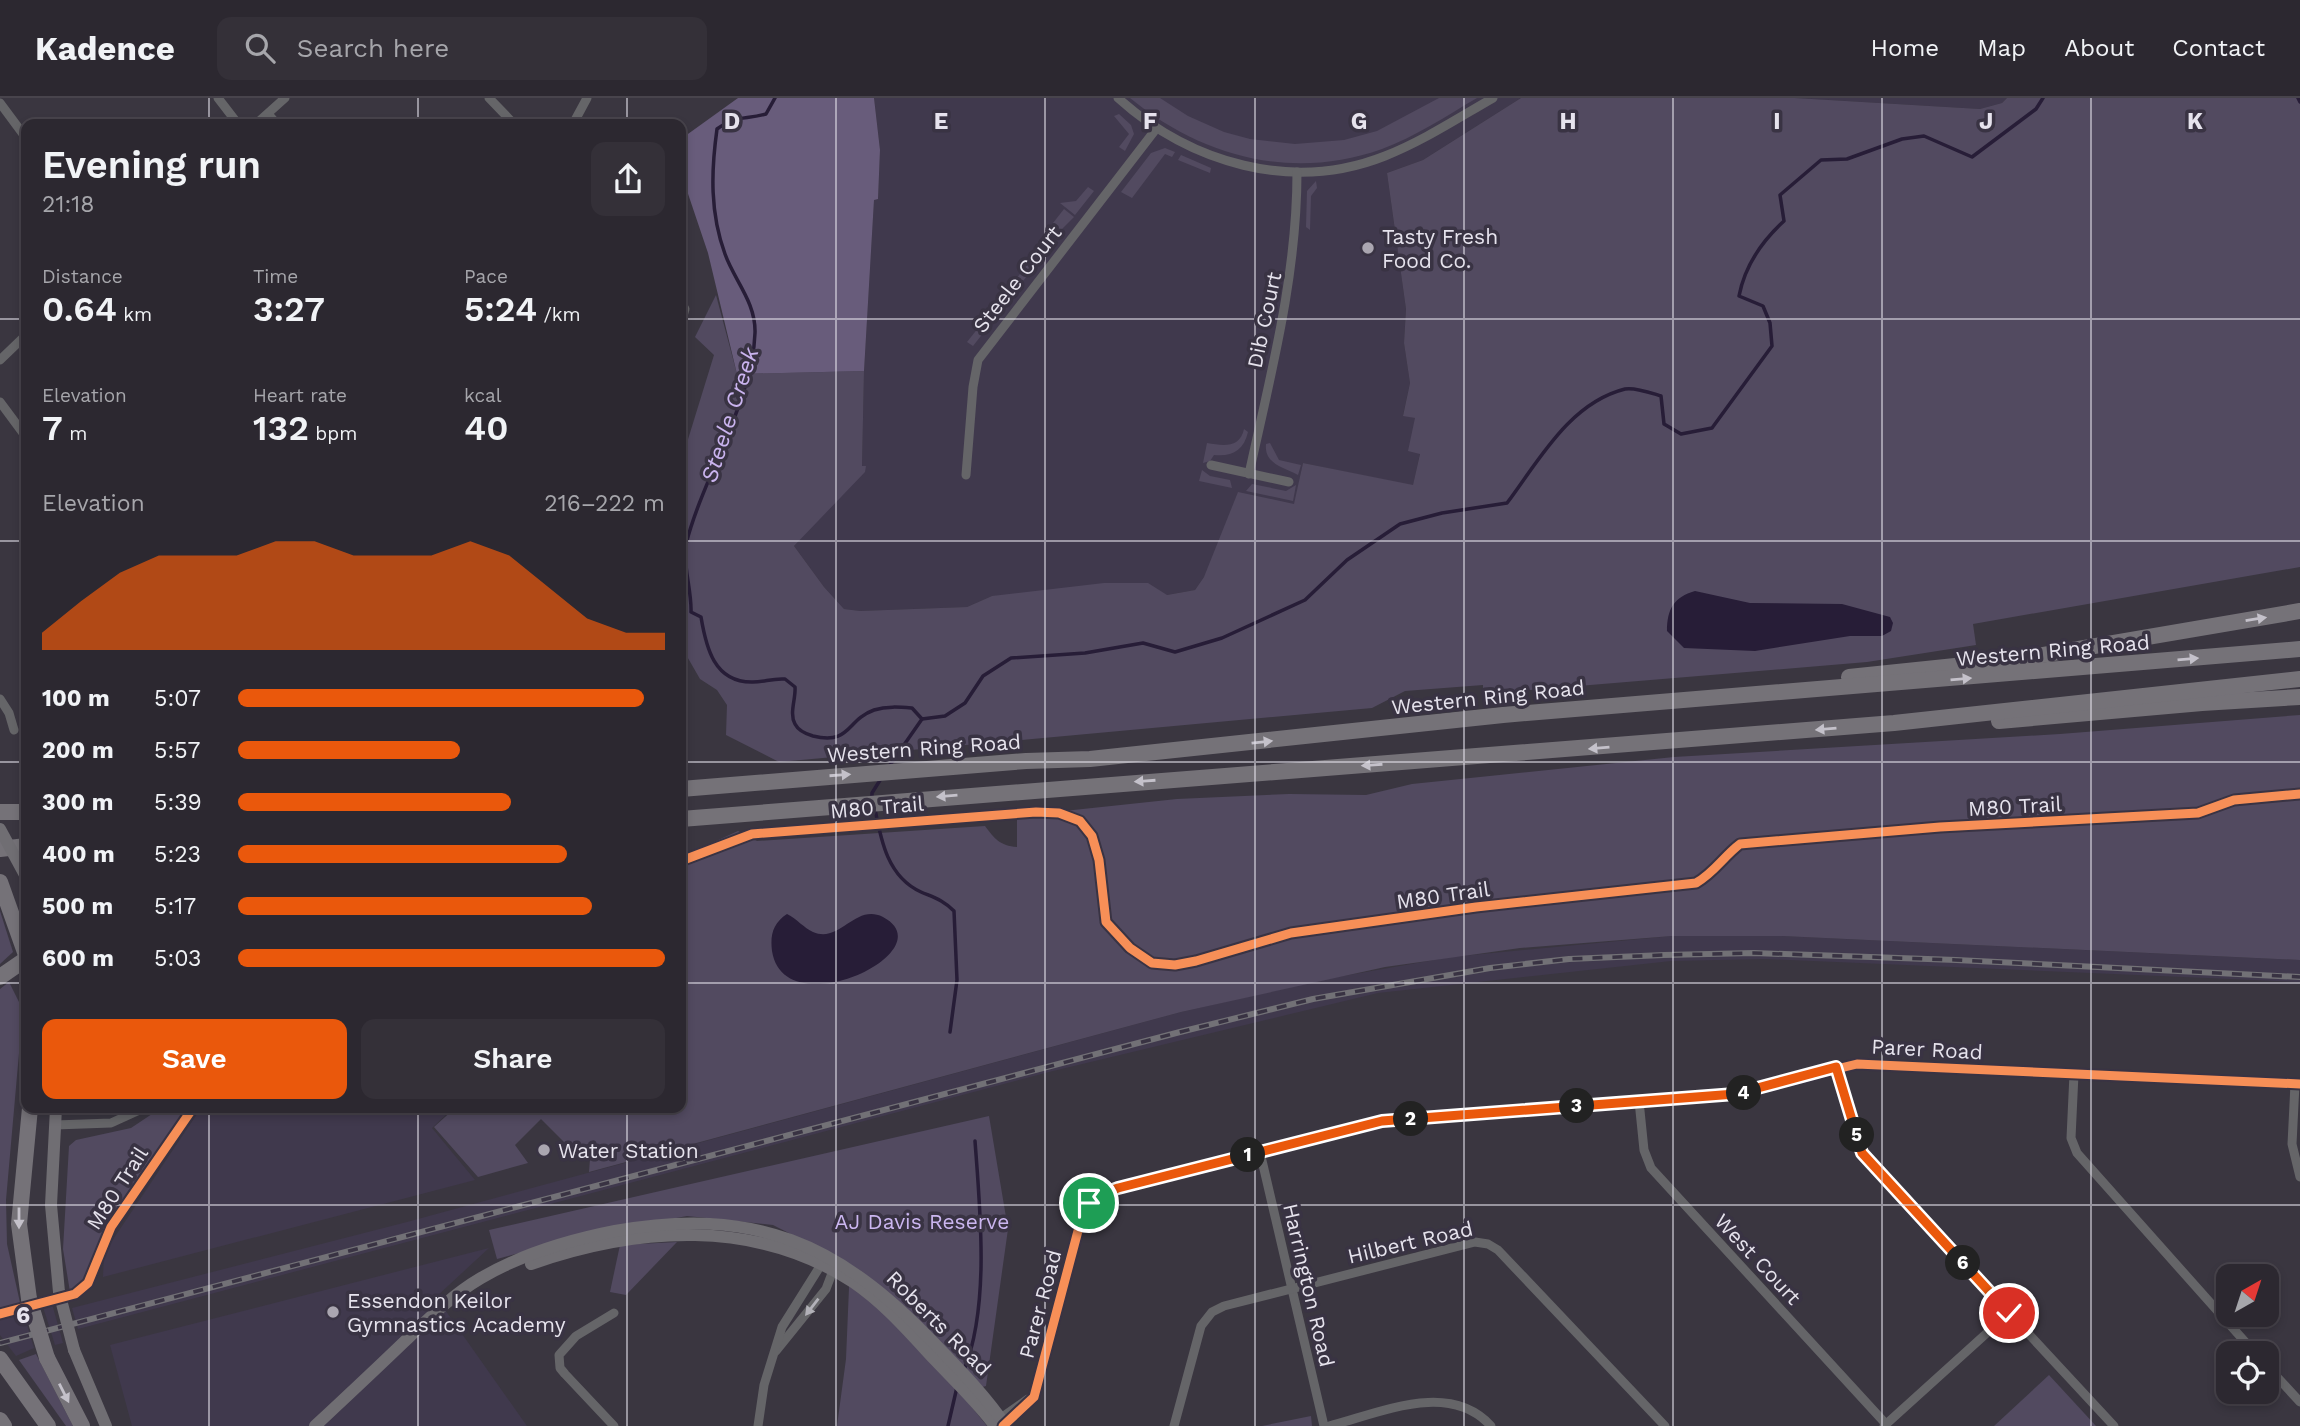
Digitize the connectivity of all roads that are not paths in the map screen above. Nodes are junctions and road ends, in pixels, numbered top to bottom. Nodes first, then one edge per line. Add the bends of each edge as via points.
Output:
1 (218, 98) edge
2 (285, 98) edge
3 (489, 98) edge
4 (587, 98) edge
5 (1118, 98) edge
6 (1493, 98) edge
7 (0, 103) edge
8 (268, 114) junction
9 (234, 119) edge
10 (262, 119) edge
11 (273, 119) edge
12 (509, 119) edge
13 (576, 119) edge
14 (1156, 129) junction
15 (21, 131) edge
16 (1297, 172) junction
17 (21, 340) edge
18 (0, 360) edge
19 (0, 402) edge
20 (21, 430) edge
21 (1211, 465) dead end
22 (1249, 474) junction
23 (966, 475) dead end
24 (1289, 482) dead end
25 (2300, 611) edge
26 (2300, 649) edge
27 (2300, 679) edge
28 (2300, 697) edge
29 (0, 699) edge
30 (1503, 715) junction
31 (1894, 723) junction
32 (14, 730) dead end
33 (772, 781) junction
34 (686, 783) edge
35 (686, 789) edge
36 (0, 812) edge
37 (21, 812) edge
38 (686, 820) edge
39 (0, 829) edge
40 (21, 847) edge
41 (0, 849) edge
42 (21, 867) edge
43 (21, 877) edge
44 (0, 879) edge
45 (21, 942) edge
46 (21, 961) edge
47 (0, 977) edge
48 (1836, 1067) junction
49 (2074, 1073) junction
50 (2298, 1084) edge
51 (1639, 1101) junction
52 (30, 1113) edge
53 (56, 1113) edge
54 (133, 1113) edge
55 (55, 1125) junction
56 (1260, 1152) junction
57 (2300, 1177) edge
58 (831, 1258) junction
59 (819, 1264) junction
60 (835, 1272) junction
61 (1292, 1288) junction
62 (439, 1309) junction
63 (614, 1313) dead end
64 (2009, 1313) junction
65 (2244, 1341) edge
66 (776, 1351) junction
67 (3, 1364) edge
68 (952, 1369) junction
69 (2279, 1379) edge
70 (2300, 1402) edge
71 (0, 1420) edge
72 (1001, 1425) edge
73 (1885, 1425) edge
74 (4, 1426) edge
75 (48, 1426) edge
76 (82, 1426) edge
77 (106, 1426) edge
78 (316, 1426) edge
79 (614, 1426) edge
80 (758, 1426) edge
81 (1174, 1426) edge
82 (1326, 1426) edge
83 (1491, 1426) edge
84 (1665, 1426) edge
85 (2114, 1426) edge

1 - 9 street
2 - 8 street
3 - 12 street
4 - 13 street
5 - 14 street
6 - 16 street via 1382,158
7 - 15 street
8 - 10 street
8 - 11 street
14 - 16 street via 1221,160
14 - 23 street, Steele Court via 978,360
16 - 22 street, Dib Court via 1292,276
17 - 18 street
19 - 20 street
21 - 22 street
22 - 24 street
30 -> 25 highway via 2013,660
30 -> 26 highway, Western Ring Road
27 - 31 highway
28 - 31 highway via 1988,722
29 - 32 street
33 -> 30 highway, Western Ring Road via 1194,750
31 -> 38 highway via 1015,790
33 - 34 highway
33 - 35 highway, Western Ring Road
36 - 37 highway
39 - 42 street, bridge
40 - 41 highway
43 - 44 highway
44 - 45 highway
46 - 47 highway
48 - 49 street, Parer Road via 1866,1063
48 - 51 street, Parer Road via 1744,1093
48 - 64 street via 1862,1153
49 - 50 street, Parer Road
49 - 65 street via 2071,1138 2077,1153
50 - 57 street via 2292,1144
51 - 56 street, Parer Road via 1382,1121
51 - 73 street, West Court via 1645,1156 1657,1175
52 -> 76 highway, bridge via 19,1224 29,1299 47,1358
53 - 55 street
54 - 55 street via 111,1123
55 - 77 street, bridge via 51,1205 59,1292 74,1350
56 - 61 street, Harrington Road
56 - 72 street, Parer Road via 1118,1188 1089,1203 1078,1227 1037,1387
58 - 59 street
58 - 60 street
58 - 62 street, Roberts Road via 746,1228 657,1225 551,1247 480,1279
58 - 68 street, Roberts Road via 887,1296
59 - 60 street, Roberts Road
59 - 62 street, Roberts Road via 725,1235 658,1235 597,1245 534,1263
59 - 66 street via 782,1327
60 -> 66 street
60 - 68 street, Roberts Road via 887,1310
61 - 81 street, Hilbert Road via 1224,1306 1204,1321
61 - 82 street, Harrington Road
61 - 84 street, Hilbert Road via 1468,1243 1488,1244
62 - 78 street, Roberts Road
63 - 79 street via 576,1336 559,1355 560,1368
64 - 73 street
64 - 85 street
66 - 80 street via 764,1385
67 - 75 highway
68 - 72 street, Roberts Road
69 - 70 street
71 - 74 highway
82 - 83 street via 1437,1402 1471,1410

